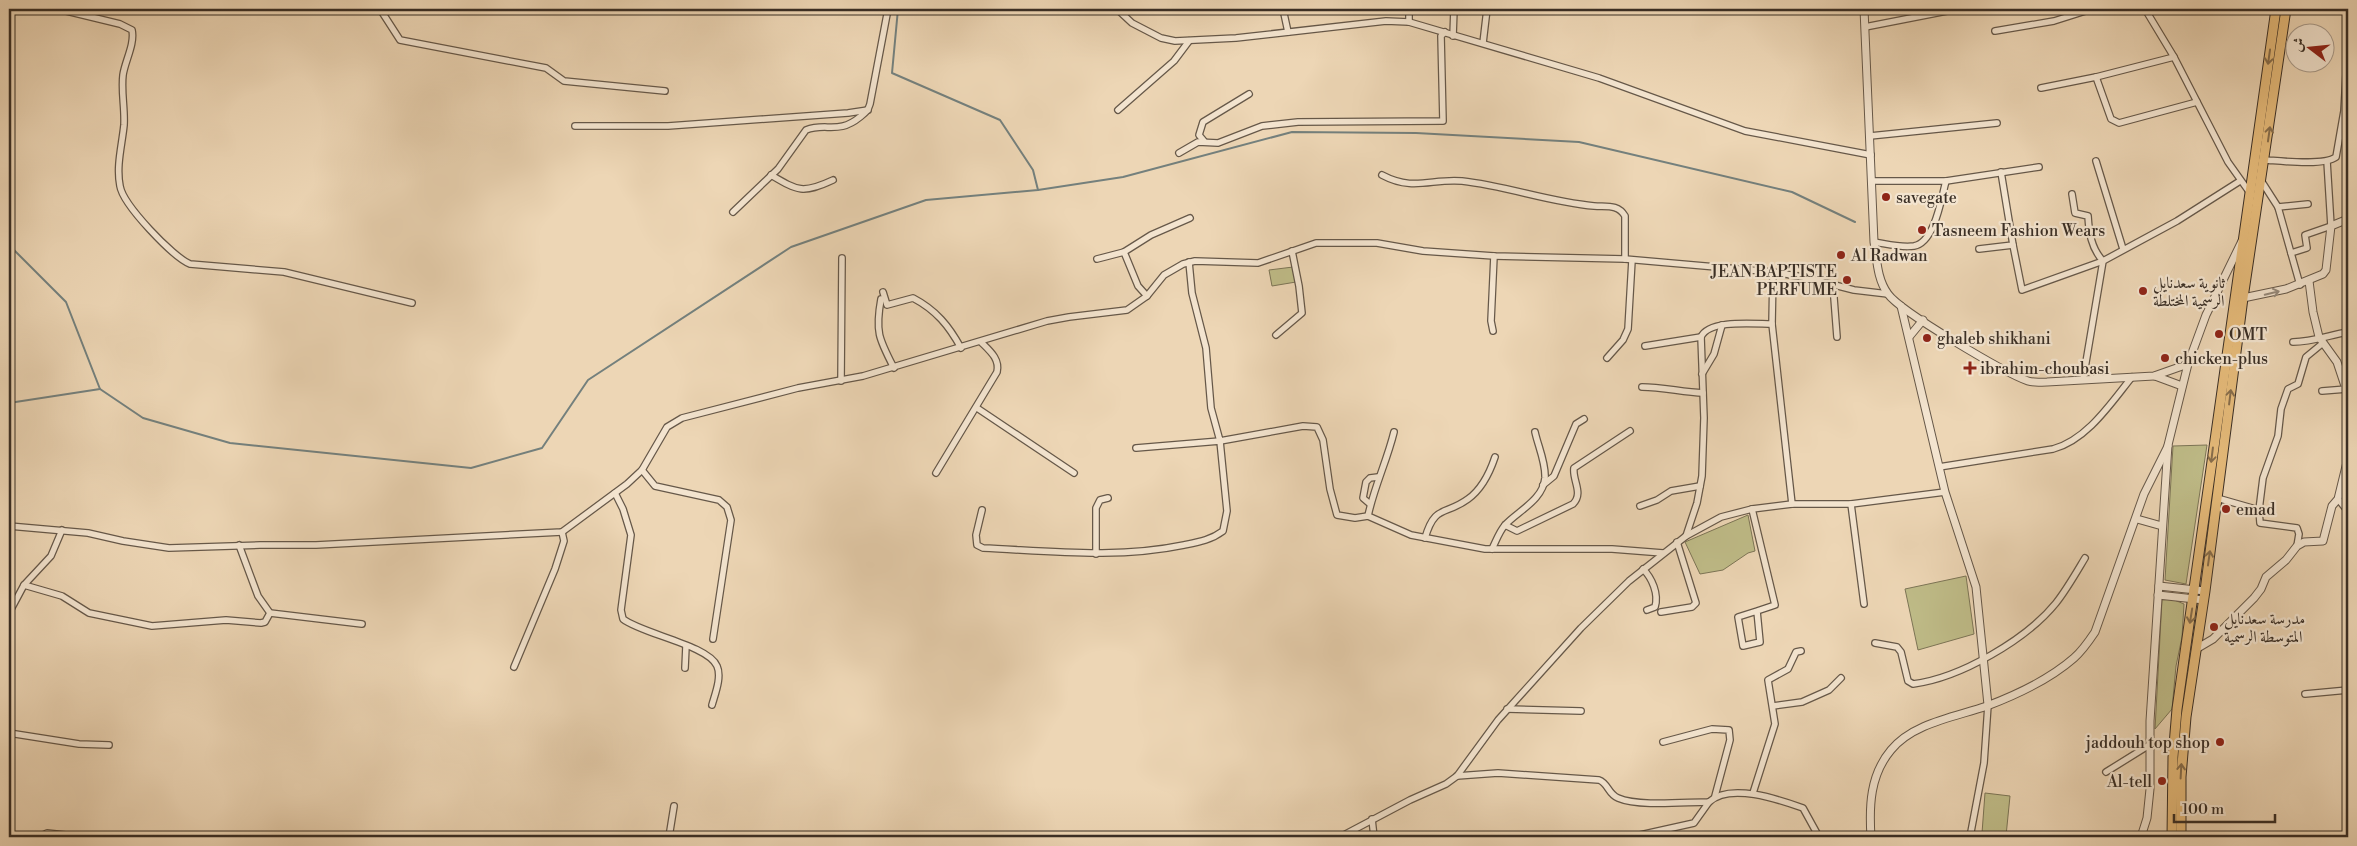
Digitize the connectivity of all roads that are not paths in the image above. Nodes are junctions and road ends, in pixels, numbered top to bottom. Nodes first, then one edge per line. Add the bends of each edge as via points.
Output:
1 (58, 9) edge
2 (380, 9) edge
3 (888, 9) edge
4 (1117, 9) edge
5 (1283, 9) edge
6 (1409, 9) edge
7 (1454, 9) edge
8 (1487, 9) edge
9 (1864, 9) edge
10 (2092, 9) edge
11 (2145, 9) edge
12 (2276, 9) edge
13 (2286, 9) edge
14 (1946, 11) dead end
15 (1409, 22) junction
16 (1865, 26) junction
17 (1995, 31) dead end
18 (1288, 32) junction
19 (1445, 32) junction
20 (1454, 36) junction
21 (2348, 39) edge
22 (1188, 41) junction
23 (1482, 43) junction
24 (2174, 57) junction
25 (2096, 77) junction
26 (2041, 88) dead end
27 (665, 91) dead end
28 (1249, 94) dead end
29 (2197, 102) junction
30 (868, 110) junction
31 (1118, 110) dead end
32 (1997, 123) dead end
33 (575, 126) dead end
34 (1870, 136) junction
35 (1204, 141) junction
36 (1179, 153) dead end
37 (1871, 155) junction
38 (2265, 160) junction
39 (2327, 160) junction
40 (2096, 161) dead end
41 (2039, 167) dead end
42 (2001, 172) junction
43 (771, 175) junction
44 (1382, 175) dead end
45 (833, 180) dead end
46 (1871, 181) junction
47 (1946, 181) junction
48 (2240, 181) junction
49 (2261, 186) junction
50 (2250, 193) junction
51 (2072, 194) dead end
52 (2308, 204) dead end
53 (2278, 207) junction
54 (733, 212) dead end
55 (1190, 218) dead end
56 (2348, 219) edge
57 (2331, 226) junction
58 (2244, 238) junction
59 (1874, 242) junction
60 (2013, 244) junction
61 (1979, 249) dead end
62 (2123, 250) junction
63 (1292, 251) junction
64 (1124, 252) junction
65 (2290, 253) junction
66 (1494, 256) junction
67 (842, 258) dead end
68 (1097, 259) dead end
69 (1625, 259) junction
70 (1632, 260) junction
71 (2103, 261) junction
72 (1190, 262) junction
73 (1773, 272) junction
74 (2309, 281) junction
75 (2300, 284) junction
76 (1833, 285) junction
77 (883, 292) dead end
78 (1888, 294) junction
79 (1147, 296) junction
80 (2243, 298) junction
81 (880, 299) dead end
82 (412, 303) dead end
83 (1901, 306) junction
84 (1923, 320) junction
85 (1772, 324) junction
86 (1722, 326) junction
87 (1493, 331) dead end
88 (2348, 332) edge
89 (1276, 335) dead end
90 (1701, 337) junction
91 (1837, 337) dead end
92 (1909, 337) junction
93 (2321, 340) junction
94 (981, 342) junction
95 (2293, 342) dead end
96 (1645, 346) dead end
97 (961, 348) junction
98 (1607, 358) dead end
99 (2188, 364) junction
100 (894, 368) junction
101 (1702, 374) junction
102 (2154, 376) junction
103 (2132, 377) junction
104 (2083, 380) junction
105 (841, 381) junction
106 (2182, 386) junction
107 (1642, 387) dead end
108 (2322, 391) dead end
109 (2348, 392) edge
110 (1703, 393) junction
111 (977, 408) junction
112 (1584, 419) dead end
113 (1630, 431) dead end
114 (1394, 432) dead end
115 (1535, 432) dead end
116 (1220, 441) junction
117 (2168, 445) junction
118 (1136, 448) dead end
119 (1495, 457) dead end
120 (2348, 458) edge
121 (1939, 467) junction
122 (642, 470) junction
123 (1074, 472) dead end
124 (936, 473) dead end
125 (1378, 477) junction
126 (1543, 486) junction
127 (1700, 486) junction
128 (1945, 492) junction
129 (615, 493) junction
130 (1108, 498) dead end
131 (2218, 498) junction
132 (2338, 499) junction
133 (1370, 504) junction
134 (1792, 504) junction
135 (1851, 504) junction
136 (1640, 506) dead end
137 (2347, 508) edge
138 (1752, 509) junction
139 (982, 510) dead end
140 (2259, 510) junction
141 (1368, 516) junction
142 (2348, 518) edge
143 (2136, 519) junction
144 (1506, 525) junction
145 (9, 526) edge
146 (2162, 526) junction
147 (62, 530) junction
148 (562, 532) junction
149 (1686, 536) junction
150 (1425, 538) junction
151 (1677, 542) junction
152 (239, 545) junction
153 (2297, 546) junction
154 (1492, 549) junction
155 (1663, 553) junction
156 (1096, 554) junction
157 (2086, 558) dead end
158 (1643, 569) junction
159 (24, 585) junction
160 (2159, 586) junction
161 (2194, 594) junction
162 (2158, 595) junction
163 (2205, 595) junction
164 (1864, 604) dead end
165 (1647, 610) dead end
166 (1757, 611) junction
167 (1662, 612) dead end
168 (9, 613) edge
169 (270, 613) junction
170 (362, 624) dead end
171 (713, 639) dead end
172 (1875, 643) dead end
173 (9, 644) edge
174 (686, 646) junction
175 (9, 649) edge
176 (2196, 649) junction
177 (1801, 651) dead end
178 (1984, 660) junction
179 (514, 666) dead end
180 (685, 668) dead end
181 (1842, 678) dead end
182 (2348, 690) edge
183 (2305, 694) dead end
184 (712, 705) dead end
185 (1988, 705) junction
186 (1773, 706) junction
187 (1507, 710) junction
188 (1581, 711) dead end
189 (9, 733) edge
190 (1663, 742) dead end
191 (2151, 744) junction
192 (108, 745) dead end
193 (2106, 772) dead end
194 (1457, 776) junction
195 (1753, 793) junction
196 (1715, 796) junction
197 (1709, 802) junction
198 (674, 806) dead end
199 (1372, 819) junction
200 (2144, 836) edge
201 (38, 837) edge
202 (84, 837) edge
203 (670, 837) edge
204 (1340, 837) edge
205 (1374, 837) edge
206 (1631, 837) edge
207 (1819, 837) edge
208 (1871, 837) edge
209 (1970, 837) edge
210 (2172, 837) edge
211 (2181, 837) edge

1 - 82 street via 132,30 122,82 124,124 120,186 124,198 168,250 190,264 290,273
2 - 27 street via 400,40 546,68 564,81
3 - 30 street
4 - 22 street via 1132,23 1161,38
5 - 18 street
6 - 15 street
7 - 20 street
8 - 23 street
9 - 16 street
10 - 17 street via 2054,21
11 - 24 street
12 -> 50 highway
38 -> 13 highway
14 - 16 street
15 - 18 street via 1386,20
15 - 19 street
16 - 34 street
18 - 22 street
19 - 20 street
19 - 35 street via 1441,36 1443,121 1298,122 1262,126 1218,143
20 - 23 street
21 - 39 street via 2344,111 2336,157
22 - 31 street via 1174,61
23 - 37 street via 1599,78 1745,131
24 - 25 street
24 - 29 street
25 - 26 street
25 - 29 street via 2111,119 2116,123
28 - 35 street via 1203,122 1199,136
29 - 48 street
30 - 33 street via 668,126
30 - 43 street via 846,126 806,130
32 - 34 street
34 - 37 street
35 - 36 street
37 - 46 street
38 - 39 street
38 - 49 highway
39 - 57 street
40 - 62 street
41 - 42 street
42 - 47 street
42 - 60 street
43 - 45 street via 796,189 821,186
43 - 54 street
44 - 69 street via 1411,184 1460,181 1517,190 1566,203 1616,207 1625,216
46 - 47 street
46 - 59 street
47 - 59 street via 1932,231 1926,240 1915,246
48 - 50 street
48 - 62 street
49 - 53 street
49 - 80 highway
50 - 58 highway
51 - 71 street via 2075,213 2088,216 2090,236
52 - 53 street
53 - 65 street
55 - 64 street via 1151,235
56 - 57 street
57 - 65 street via 2305,235 2308,248
57 - 74 street via 2326,270
58 - 99 street via 2206,315
58 -> 161 highway
59 - 78 street via 1879,275
60 - 61 street
60 - 71 street via 2022,290
62 - 71 street
63 - 66 street via 1316,243 1377,243 1423,251
63 - 72 street via 1258,263
63 - 89 street via 1302,313
64 - 68 street
64 - 79 street via 1138,286
65 - 75 street
66 - 69 street
66 - 87 street
67 - 105 street
69 - 70 street
70 - 73 street
70 - 98 street via 1628,329
71 - 104 street
72 - 79 street via 1164,275
72 - 116 street via 1192,293 1206,348 1211,408
73 - 76 street
73 - 85 street
74 - 75 street
74 - 93 street
80 -> 75 street
76 - 78 street
76 - 91 street
77 - 97 street via 887,305 912,298 939,316 949,326
78 - 83 street
79 - 94 street via 1127,310 1069,316
131 -> 80 highway
81 - 100 street via 877,323 880,340
83 - 84 street
83 - 92 street
84 - 92 street
84 - 104 street via 1990,362 2029,381
85 - 86 street
85 - 134 street
86 - 90 street via 1705,331
86 - 101 street via 1714,354
88 - 93 street
90 - 96 street
90 - 101 street
92 - 121 street
93 - 95 street
93 - 109 street via 2337,362
93 - 140 street via 2306,356 2298,384 2288,389 2281,409 2278,436 2263,478
94 - 97 street
94 - 111 street via 999,365
97 - 100 street
99 - 102 street
99 - 106 street
100 - 105 street
101 - 110 street
102 - 103 street
102 - 106 street
103 - 104 street
103 - 121 street via 2087,429 2070,443 2053,449
105 - 122 street via 798,388 682,418 667,428
106 - 117 street
107 - 110 street
108 - 109 street
110 - 127 street
111 - 123 street
111 - 124 street
112 - 126 street via 1576,424 1554,476
113 - 144 street via 1574,468 1578,492 1573,504 1517,531
114 - 125 street
115 - 126 street via 1545,478
116 - 118 street
116 - 141 street via 1317,426 1323,440 1337,515
116 - 156 street via 1227,511 1223,531 1213,538 1169,548
117 - 143 street via 2150,478
117 - 146 street
119 - 150 street via 1488,475 1473,495 1438,513 1430,522
120 - 132 street
121 - 128 street
122 - 129 street
122 - 171 street via 655,486 719,500 727,507 731,520
125 - 133 street
125 - 133 street via 1370,478 1364,489 1363,498
126 - 144 street
127 - 136 street via 1671,491
127 - 149 street
128 - 135 street
128 - 178 street via 1976,587
129 - 148 street
129 - 174 street via 631,535 621,610 623,619
130 - 156 street via 1100,500 1096,508
131 - 140 street
163 -> 131 highway
132 - 137 street
132 - 153 street via 2332,506 2323,541 2304,542
133 - 141 street
134 - 135 street
134 - 138 street
135 - 164 street
137 - 142 street
138 - 149 street via 1721,517
138 - 166 street via 1775,604
139 - 156 street via 976,539 982,548
140 - 153 street via 2260,523 2298,529
141 - 150 street
143 - 146 street
143 - 185 street via 2098,626 2084,648 2047,676
144 - 154 street
145 - 147 street
146 - 160 street
147 - 152 street via 169,548
147 - 159 street via 45,564
148 - 152 street via 316,545
148 - 179 street via 564,541 555,569
149 - 151 street
150 - 154 street
151 - 155 street
151 - 167 street via 1696,603 1692,608
152 - 169 street via 258,596
153 - 176 street via 2266,577 2254,598 2213,640
154 - 155 street via 1612,548
155 - 158 street
157 - 178 street via 2056,603 2044,615
158 - 165 street via 1652,577 1657,603
158 - 187 street via 1581,628
159 - 168 street
159 - 169 street via 62,596 90,613 152,626 226,620 265,622
160 - 161 street
160 - 162 street
161 - 162 street
161 - 163 street
161 -> 210 highway via 2174,735
162 - 191 street
163 - 176 highway
166 - 166 street via 1738,617 1744,646 1760,642
169 - 170 street
172 - 178 street via 1897,647 1908,681 1913,684
173 - 175 street
174 - 180 street
174 - 184 street via 705,655 717,666 718,679
211 -> 176 highway via 2182,752
177 - 186 street via 1796,652 1788,670 1768,680
178 - 185 street
181 - 186 street via 1829,690 1802,702
182 - 183 street
185 - 208 street via 1916,731 1892,749 1873,785
185 - 209 street via 1984,762
186 - 195 street via 1775,724
187 - 188 street
187 - 194 street
189 - 192 street
190 - 196 street via 1712,729 1729,730 1730,740
191 - 193 street
191 - 200 street
194 - 197 street via 1498,773 1595,779 1605,783 1616,797 1629,801
194 - 199 street
195 - 196 street
195 - 207 street via 1804,808
196 - 197 street
197 - 206 street via 1694,823
198 - 203 street
199 - 204 street
199 - 205 street
201 - 202 street via 47,833

